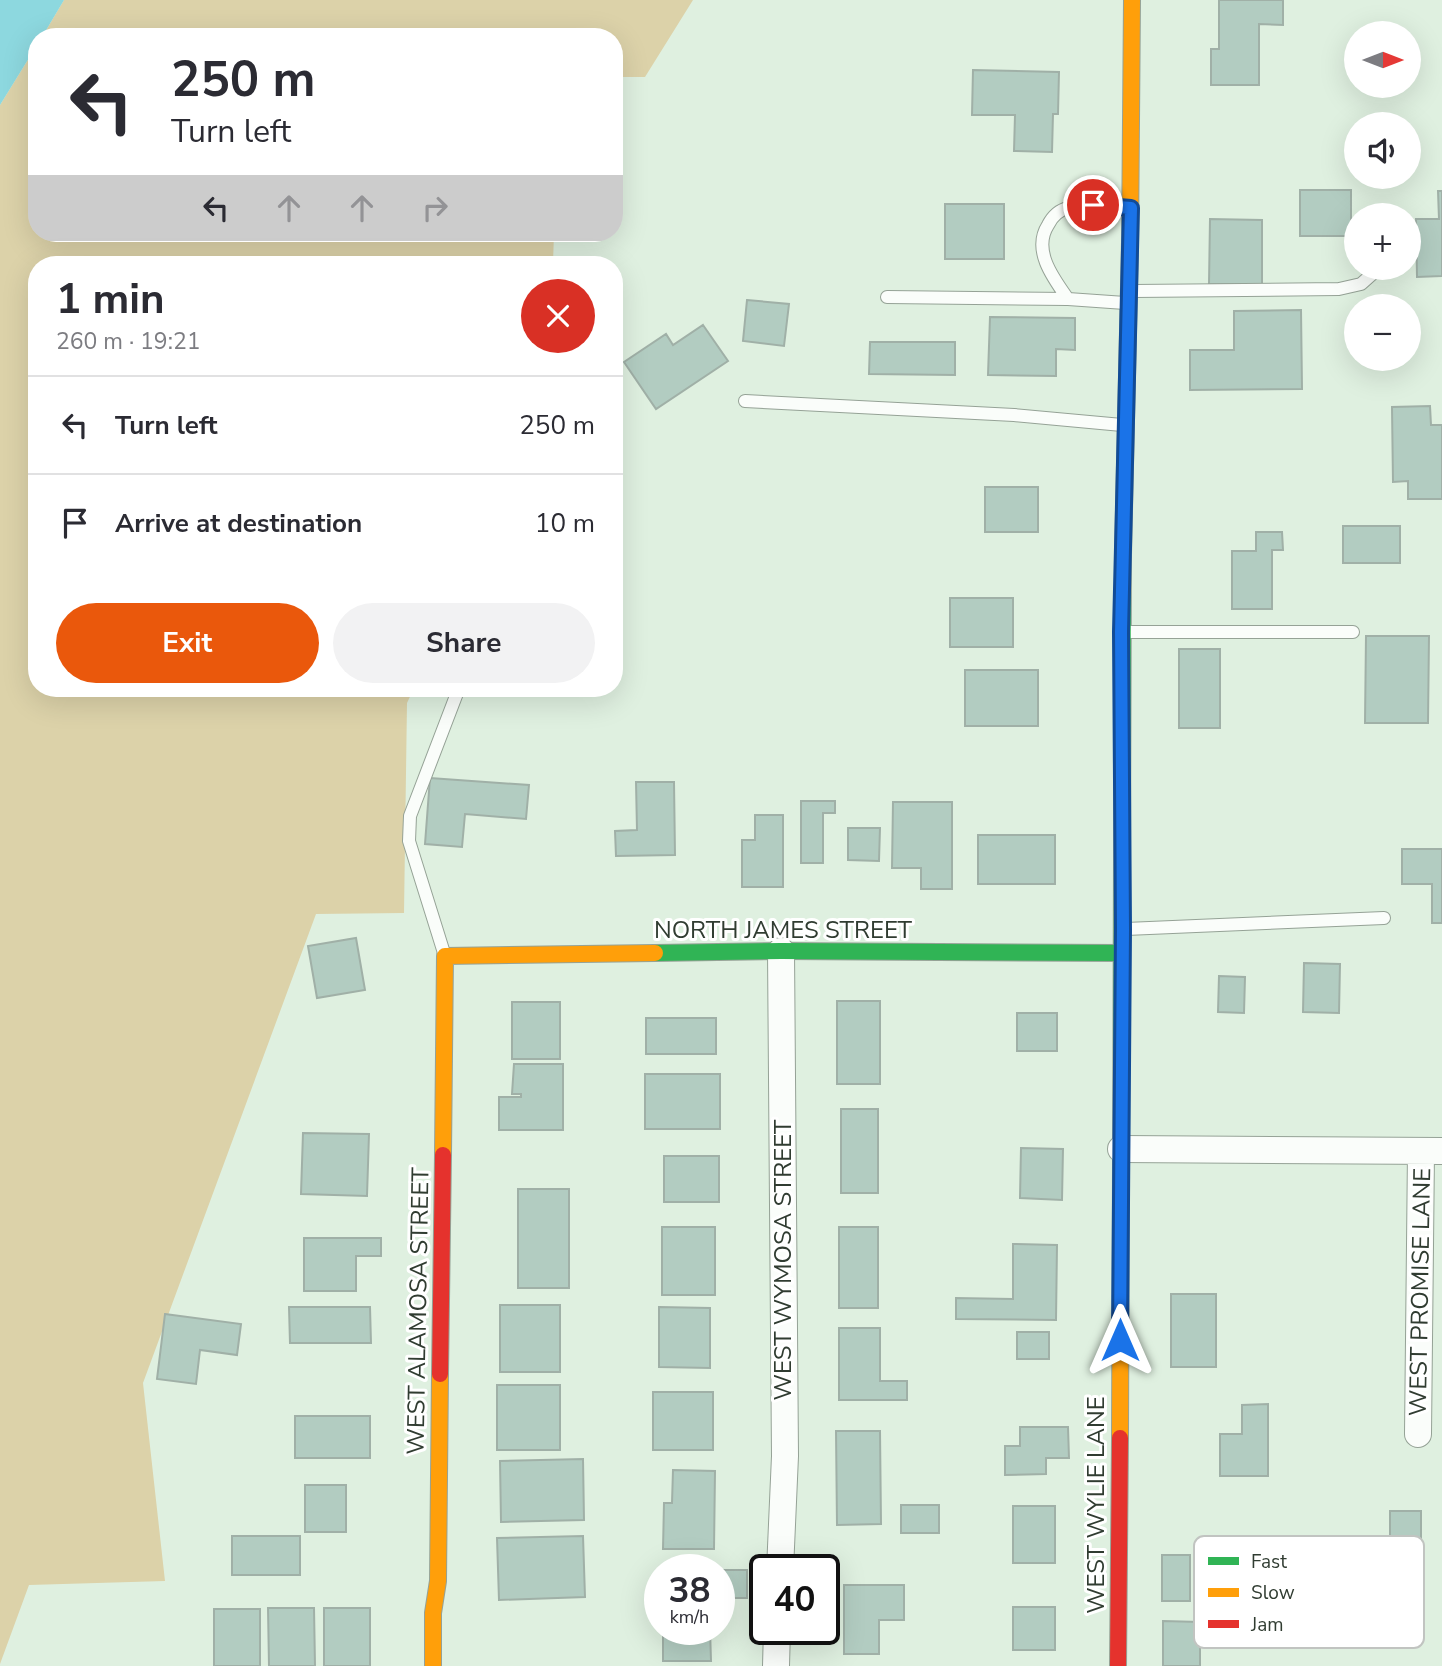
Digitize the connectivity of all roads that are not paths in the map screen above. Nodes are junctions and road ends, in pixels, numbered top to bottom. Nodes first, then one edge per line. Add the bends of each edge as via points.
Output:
1 (1132, 0) edge
2 (1131, 208) junction
3 (1366, 280) edge
4 (887, 297) dead end
5 (1129, 297) junction
6 (1068, 299) junction
7 (745, 401) dead end
8 (1126, 426) junction
9 (1121, 632) junction
10 (1353, 632) dead end
11 (456, 697) edge
12 (1384, 918) dead end
13 (1123, 929) junction
14 (781, 951) junction
15 (1122, 953) junction
16 (445, 956) junction
17 (1121, 1149) junction
18 (1432, 1151) edge
19 (1418, 1434) dead end
20 (781, 1554) edge
21 (777, 1645) edge
22 (433, 1666) edge
23 (776, 1666) edge
24 (1118, 1666) edge

1 - 2 street, WEST WYLIE LANE
2 - 5 street, WEST WYLIE LANE
2 - 6 lane via 1065,208 1052,218 1042,248 1046,264
3 - 5 lane via 1339,289
4 - 6 lane
5 - 6 lane
5 - 8 street, WEST WYLIE LANE
7 - 8 lane via 1014,415
8 - 9 street, WEST WYLIE LANE
9 - 10 lane
9 - 13 street, WEST WYLIE LANE
11 - 16 lane via 410,816 409,841
12 - 13 lane
13 - 15 street, WEST WYLIE LANE
14 - 15 street, NORTH JAMES STREET
14 - 16 street, NORTH JAMES STREET
14 - 20 street, WEST WYMOSA STREET via 785,1456
15 - 17 street, WEST WYLIE LANE
16 - 22 street, WEST ALAMOSA STREET via 438,1581
17 - 18 street
17 - 24 street, WEST WYLIE LANE
18 - 19 street, WEST PROMISE LANE
21 - 23 street

